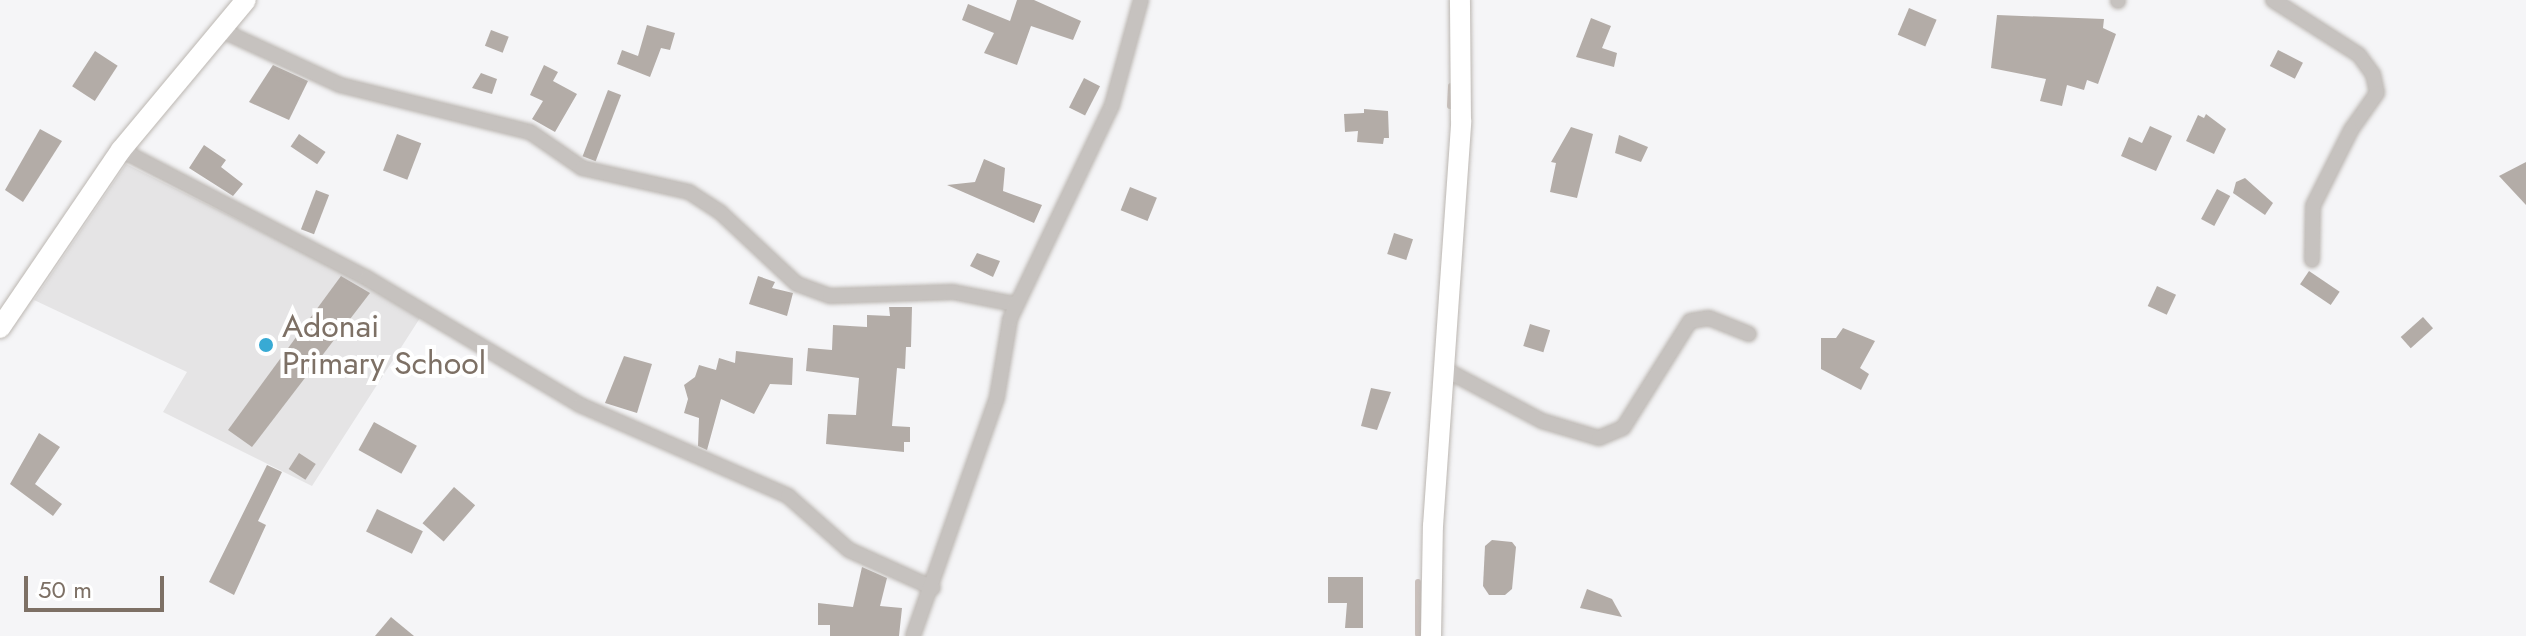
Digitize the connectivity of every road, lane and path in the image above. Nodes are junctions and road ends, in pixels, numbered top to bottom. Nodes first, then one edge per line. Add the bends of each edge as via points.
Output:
1 (246, 0) edge
2 (1141, 0) edge
3 (1460, 0) edge
4 (2273, 0) edge
5 (221, 30) junction
6 (121, 150) junction
7 (2312, 260) dead end
8 (1015, 304) junction
9 (0, 328) edge
10 (1749, 334) dead end
11 (1446, 370) junction
12 (933, 588) junction
13 (913, 636) edge
14 (1431, 636) edge

1 - 5 street
2 - 8 street via 1112,105
3 - 11 street via 1461,121
4 - 7 street via 2359,55 2373,74 2377,93 2351,130 2313,206
5 - 6 street
5 - 8 street via 340,85 530,132 582,168 689,192 721,213 797,284 830,296 953,292
6 - 9 street
6 - 12 street via 367,278 580,405 788,496 849,550
8 - 12 street via 997,397
10 - 11 street via 1709,318 1690,321 1623,428 1599,438 1542,421
11 - 14 street via 1433,526
12 - 13 street

